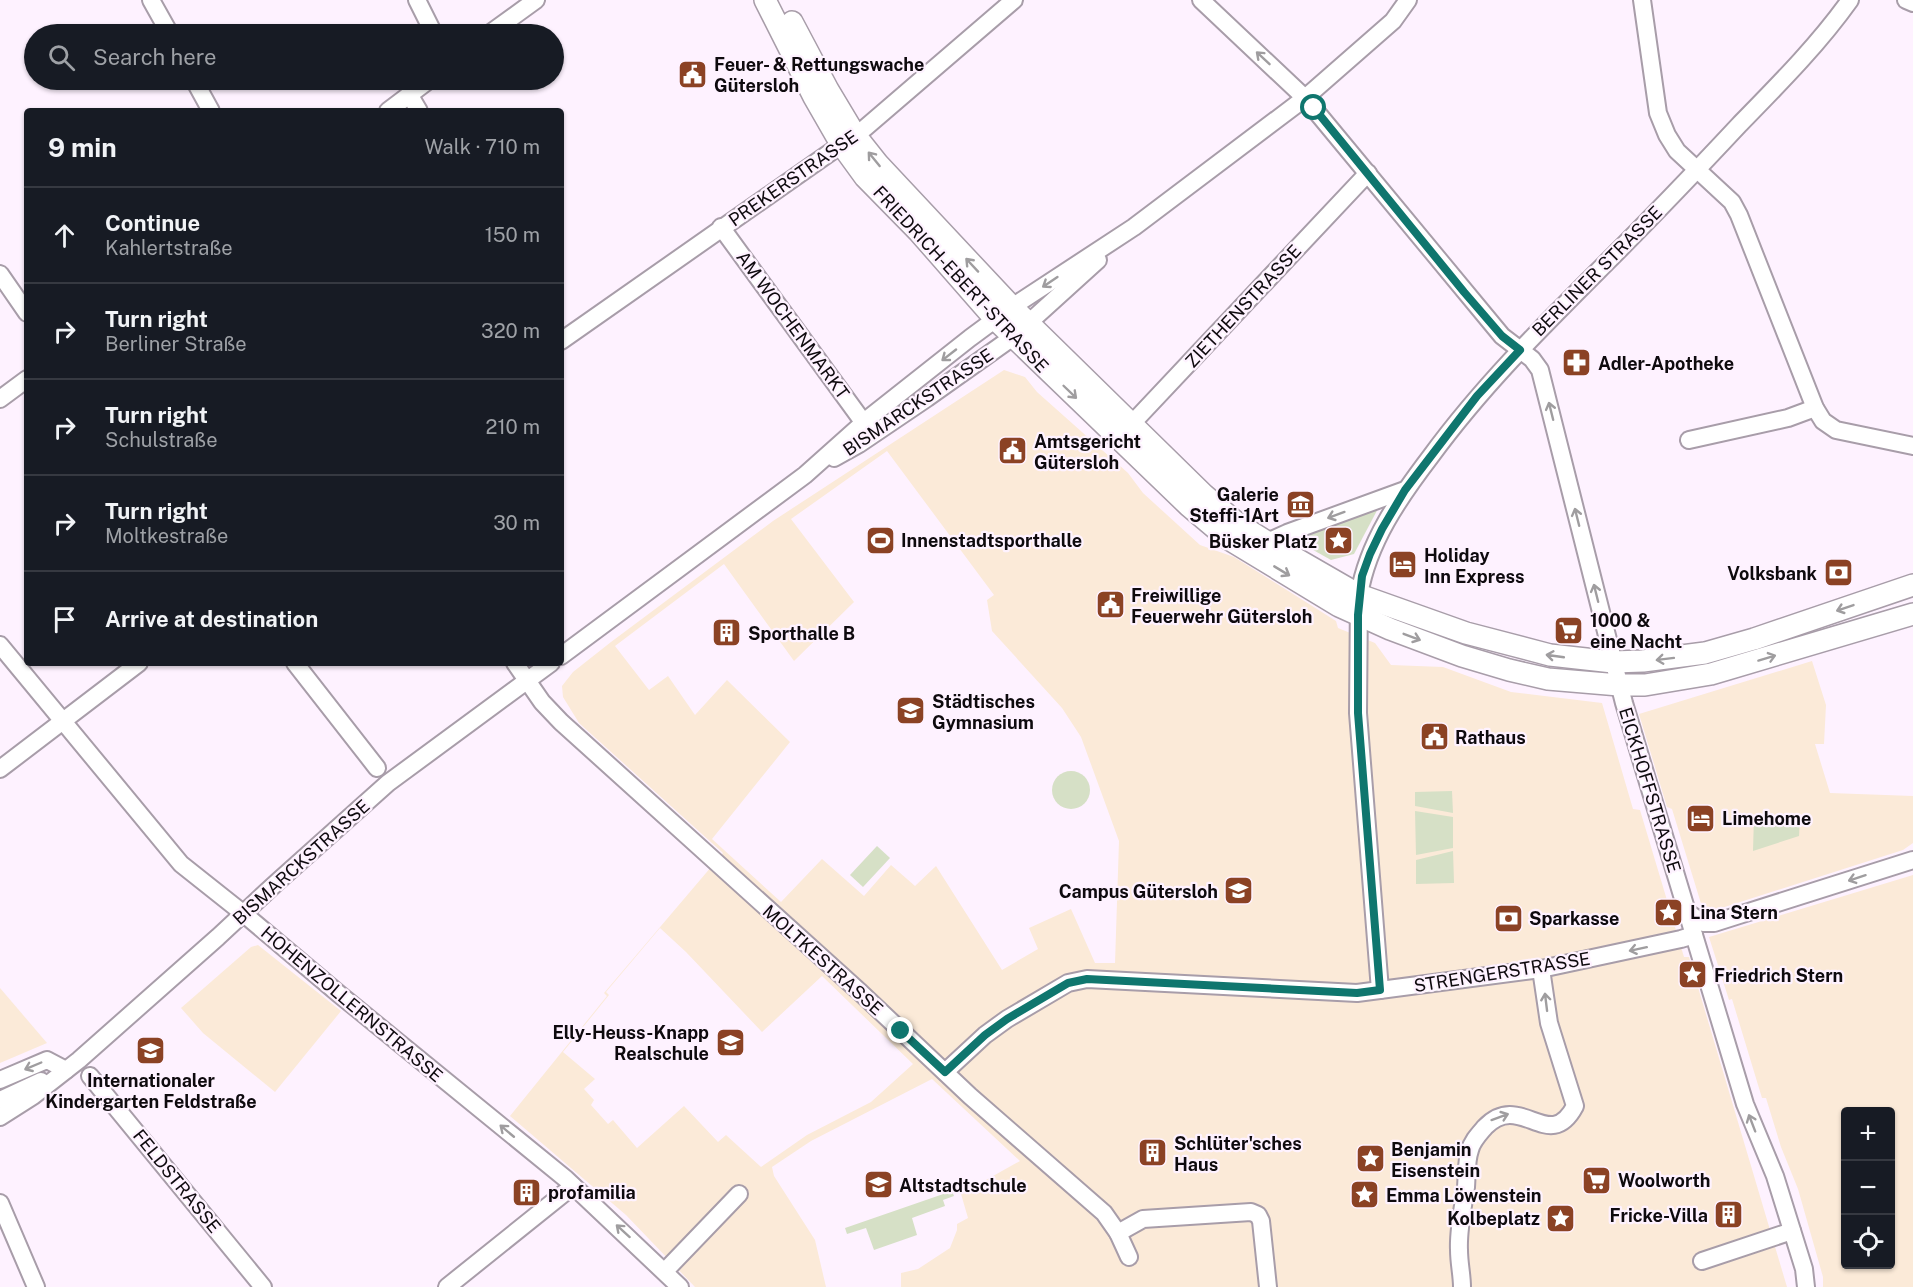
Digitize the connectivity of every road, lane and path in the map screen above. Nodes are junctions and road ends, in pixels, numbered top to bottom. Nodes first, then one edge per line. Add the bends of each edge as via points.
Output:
1 (151, 0) edge
2 (417, 0) edge
3 (536, 0) edge
4 (765, 0) edge
5 (781, 0) edge
6 (1014, 0) edge
7 (1201, 0) edge
8 (1408, 0) edge
9 (1642, 0) edge
10 (1850, 0) edge
11 (1906, 0) edge
12 (1913, 3) edge
13 (164, 24) edge
14 (429, 24) edge
15 (503, 24) edge
16 (199, 90) edge
17 (415, 90) edge
18 (409, 94) junction
19 (1305, 98) junction
20 (209, 108) edge
21 (391, 108) edge
22 (417, 108) edge
23 (848, 140) junction
24 (1697, 170) junction
25 (1368, 173) junction
26 (726, 224) junction
27 (1134, 227) junction
28 (0, 274) edge
29 (24, 309) edge
30 (1004, 314) junction
31 (1021, 330) junction
32 (564, 339) edge
33 (1520, 350) junction
34 (24, 381) edge
35 (0, 399) edge
36 (1815, 408) junction
37 (868, 429) junction
38 (1125, 432) junction
39 (1689, 440) dead end
40 (1913, 446) edge
41 (1405, 490) junction
42 (1267, 542) junction
43 (1913, 585) edge
44 (1358, 605) junction
45 (1913, 614) edge
46 (0, 645) edge
47 (564, 654) edge
48 (1613, 662) junction
49 (134, 666) edge
50 (297, 666) edge
51 (517, 666) edge
52 (547, 666) edge
53 (526, 681) junction
54 (1619, 686) junction
55 (62, 722) junction
56 (377, 768) dead end
57 (0, 770) edge
58 (1913, 860) edge
59 (1687, 912) junction
60 (244, 914) junction
61 (1694, 934) junction
62 (1541, 969) junction
63 (1380, 990) junction
64 (64, 1072) junction
65 (945, 1072) junction
66 (90, 1076) dead end
67 (0, 1080) edge
68 (0, 1100) edge
69 (0, 1117) edge
70 (573, 1186) junction
71 (739, 1194) dead end
72 (0, 1203) edge
73 (1792, 1231) junction
74 (1118, 1233) junction
75 (1129, 1257) dead end
76 (1702, 1261) dead end
77 (665, 1271) junction
78 (451, 1286) edge
79 (36, 1287) edge
80 (263, 1287) edge
81 (680, 1287) edge
82 (1268, 1287) edge
83 (1462, 1287) edge
84 (1806, 1287) edge

1 - 13 street
2 - 14 street
3 - 15 street
4 - 23 main road, FRIEDRICH-EBERT-STRASSE via 814,97
5 - 23 main road, FRIEDRICH-EBERT-STRASSE via 828,90
6 - 23 street, PREKERSTRASSE
19 -> 7 street, EICKHOFFSTRASSE
8 - 19 street, BISMARCKSTRASSE via 1393,21
9 - 24 street via 1658,113 1677,151
10 - 24 street, BERLINER STRASSE via 1831,27
11 - 12 street
16 - 20 street
17 - 18 street
18 - 21 street
18 - 22 street
19 - 25 street, EICKHOFFSTRASSE
19 - 27 street, BISMARCKSTRASSE
23 - 26 street, PREKERSTRASSE
23 - 30 main road, FRIEDRICH-EBERT-STRASSE via 878,164
24 - 33 street, BERLINER STRASSE
24 - 36 street via 1732,202 1739,215
25 - 33 street, EICKHOFFSTRASSE via 1502,336
25 - 38 street, ZIETHENSTRASSE
26 - 32 street, PREKERSTRASSE
26 - 37 street, AM WOCHENMARKT
27 -> 30 street, BISMARCKSTRASSE
27 - 31 street, BISMARCKSTRASSE
28 - 29 street
30 - 31 main road, FRIEDRICH-EBERT-STRASSE
30 -> 37 street, BISMARCKSTRASSE
31 - 37 street, BISMARCKSTRASSE
31 - 38 main road, FRIEDRICH-EBERT-STRASSE
33 - 41 street, BERLINER STRASSE via 1463,414
48 -> 33 street, EICKHOFFSTRASSE via 1540,370
34 - 35 street
36 - 39 street via 1788,418
36 - 40 street via 1823,421 1836,430
37 - 47 street, BISMARCKSTRASSE
38 - 42 main road, FRIEDRICH-EBERT-STRASSE via 1238,524
38 -> 44 main road, FRIEDRICH-EBERT-STRASSE via 1189,506 1227,538
41 -> 42 street
41 - 44 street, BERLINER STRASSE via 1370,554
42 - 44 main road, FRIEDRICH-EBERT-STRASSE
43 -> 48 main road, FRIEDRICH-EBERT-STRASSE via 1705,653
48 -> 44 main road, FRIEDRICH-EBERT-STRASSE via 1513,647
44 -> 54 main road, FRIEDRICH-EBERT-STRASSE via 1462,656 1548,679
44 - 63 street, BERLINER STRASSE via 1358,722
54 -> 45 main road, FRIEDRICH-EBERT-STRASSE via 1645,686 1711,674
46 - 55 street, HOHENZOLLERNSTRASSE
48 - 54 street, EICKHOFFSTRASSE
49 - 55 street
50 - 56 street
51 - 53 street, MOLTKESTRASSE
52 - 53 street, BISMARCKSTRASSE
53 - 60 street, BISMARCKSTRASSE via 388,783
53 - 65 street, MOLTKESTRASSE via 561,722
54 - 59 street, EICKHOFFSTRASSE
55 - 57 street
55 - 60 street, HOHENZOLLERNSTRASSE via 181,864
58 -> 59 street via 1714,923 1702,923
59 - 61 street, EICKHOFFSTRASSE
60 - 64 street, BISMARCKSTRASSE
70 -> 60 street, HOHENZOLLERNSTRASSE
61 -> 62 street, STRENGERSTRASSE
73 -> 61 street, EICKHOFFSTRASSE via 1775,1176 1745,1104
62 - 63 street, STRENGERSTRASSE
83 -> 62 street via 1459,1249 1470,1150 1478,1134 1491,1121 1509,1113 1543,1125 1558,1125 1575,1106 1548,1023
63 - 65 street, STRENGERSTRASSE via 1357,993 1087,979 1068,983 1007,1019
64 -> 67 street via 47,1060
64 - 68 street, BISMARCKSTRASSE
64 - 69 street, BISMARCKSTRASSE
65 - 74 street, MOLTKESTRASSE via 1104,1213
66 - 80 street, FELDSTRASSE
77 -> 70 street, HOHENZOLLERNSTRASSE
70 - 78 street
71 - 77 street
72 - 79 street
73 - 76 street
73 - 84 street, EICKHOFFSTRASSE
74 - 75 street, MOLTKESTRASSE
74 - 82 street via 1143,1219 1251,1212 1261,1221
77 - 81 street, HOHENZOLLERNSTRASSE

